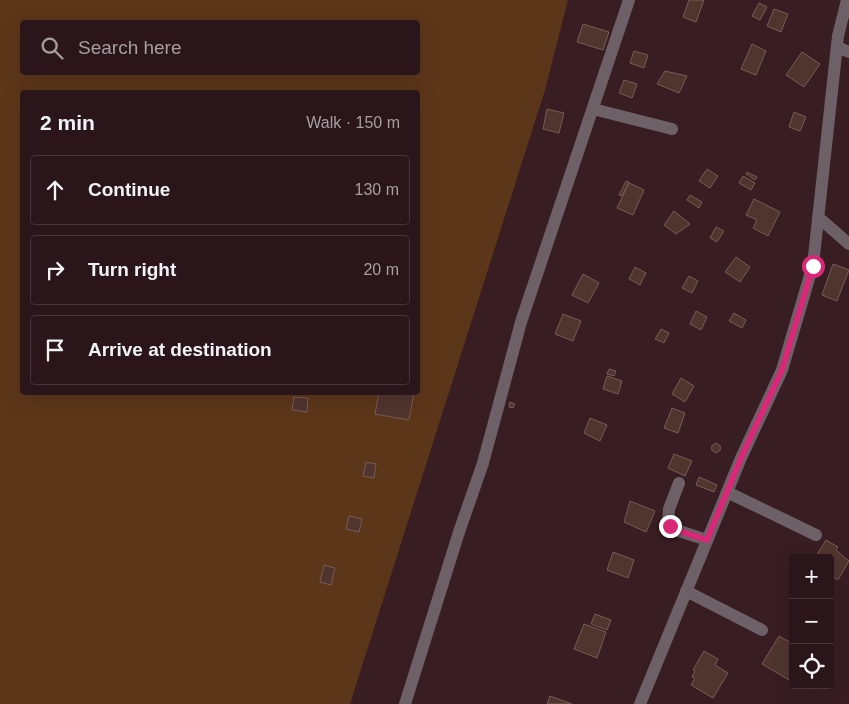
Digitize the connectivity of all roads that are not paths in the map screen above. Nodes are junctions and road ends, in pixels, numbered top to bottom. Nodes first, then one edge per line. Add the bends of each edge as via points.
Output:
1 (629, 0) edge
2 (847, 0) edge
3 (837, 47) junction
4 (849, 52) edge
5 (593, 109) junction
6 (672, 129) dead end
7 (818, 217) junction
8 (849, 244) edge
9 (679, 483) dead end
10 (727, 492) junction
11 (816, 534) dead end
12 (707, 540) junction
13 (686, 591) junction
14 (762, 630) dead end
15 (405, 704) edge
16 (640, 704) edge

1 - 5 street
2 - 3 street
3 - 4 street
3 - 7 street
5 - 6 street
5 - 15 street via 521,322 483,463
7 - 8 street
7 - 10 street via 813,266 782,370
9 - 12 street via 668,509 668,523 673,529
10 - 11 street
10 - 12 street
12 - 13 street
13 - 14 street
13 - 16 street

